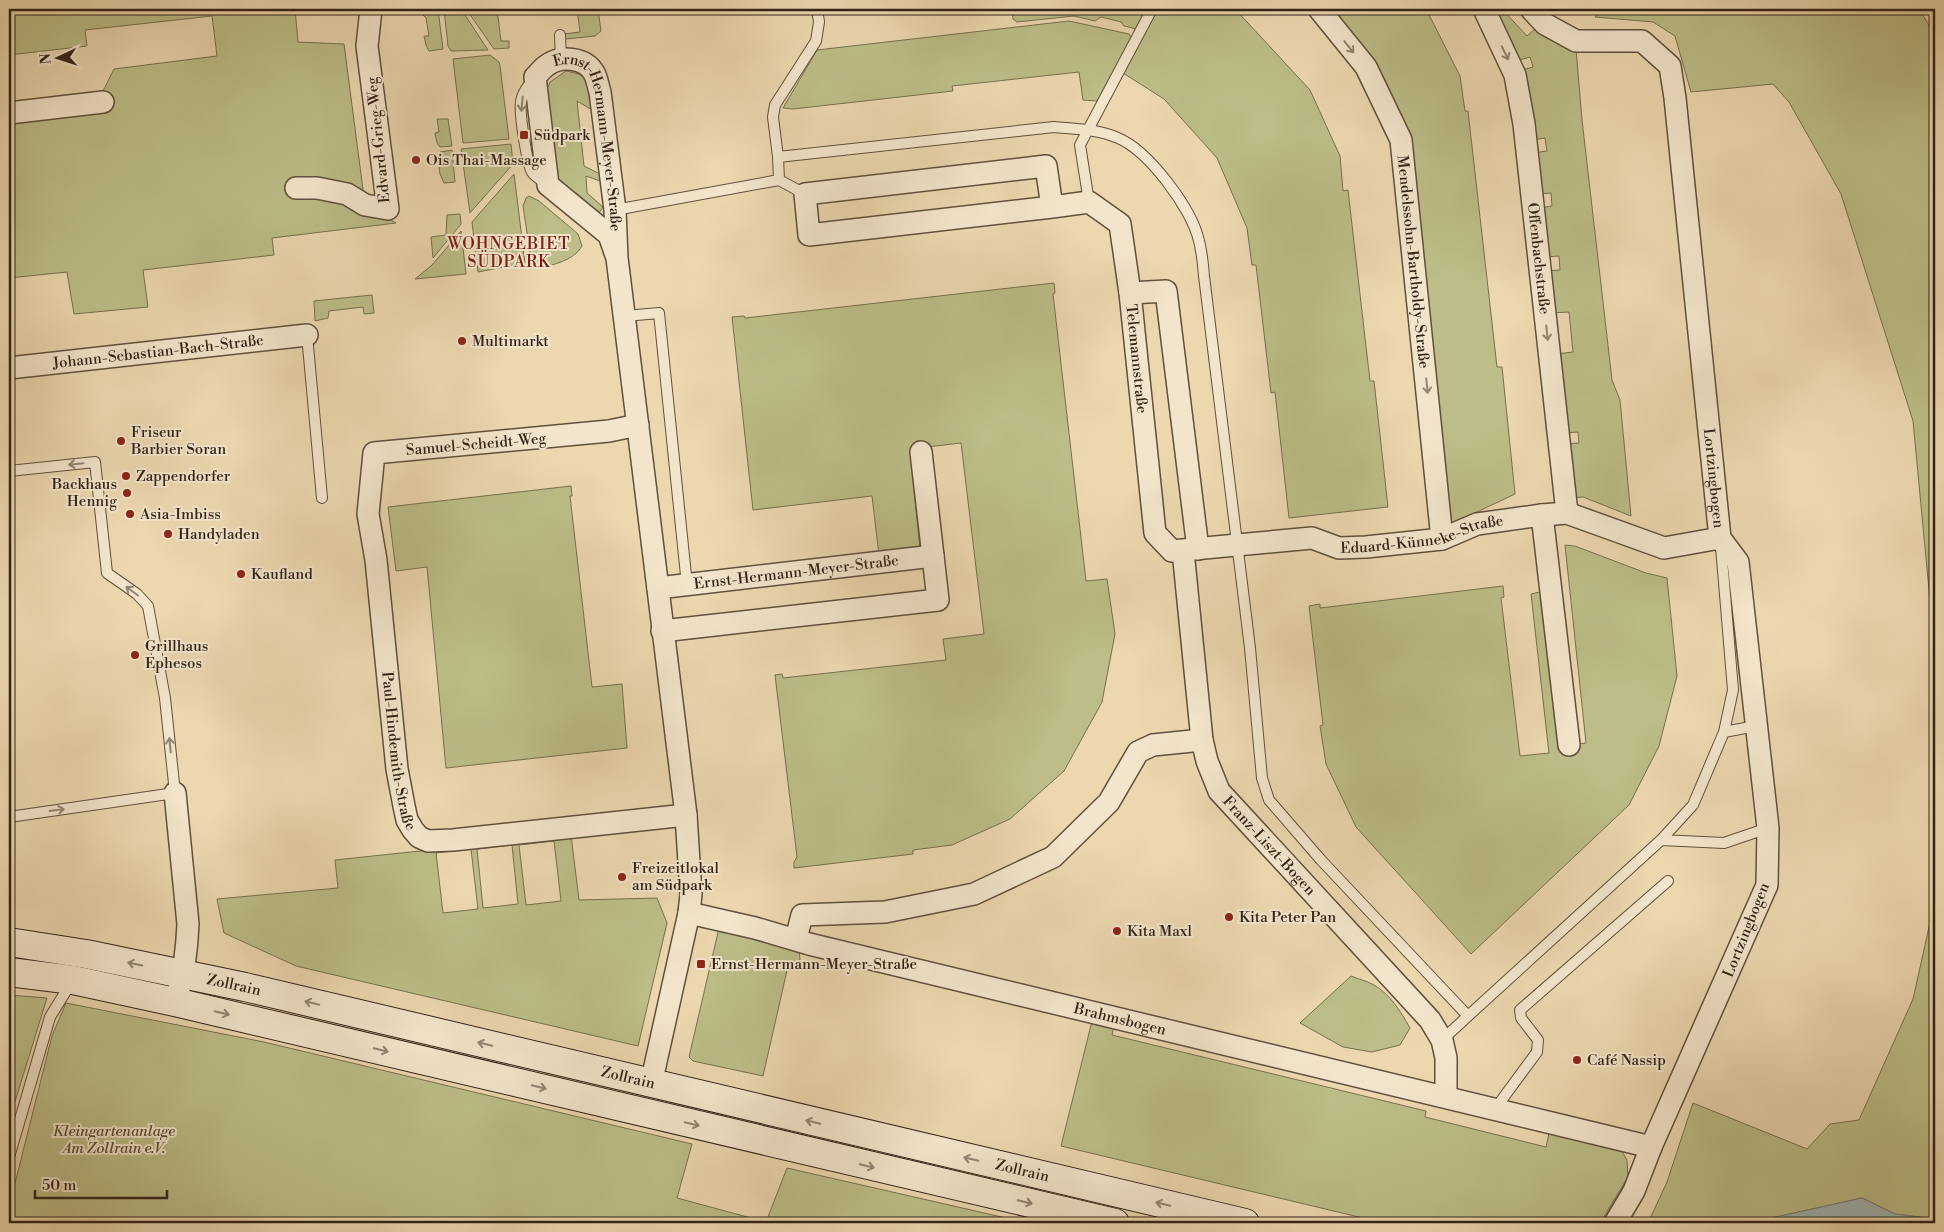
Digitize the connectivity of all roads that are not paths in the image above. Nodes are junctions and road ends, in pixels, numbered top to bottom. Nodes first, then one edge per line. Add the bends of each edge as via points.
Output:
1 (371, 9) edge
2 (817, 9) edge
3 (1152, 9) edge
4 (1319, 9) edge
5 (1484, 9) edge
6 (1531, 9) edge
7 (560, 35) dead end
8 (562, 60) junction
9 (103, 102) dead end
10 (9, 113) edge
11 (1088, 130) junction
12 (778, 157) junction
13 (779, 180) junction
14 (296, 188) dead end
15 (804, 194) junction
16 (1089, 202) junction
17 (1052, 207) junction
18 (615, 210) junction
19 (617, 258) junction
20 (1130, 292) junction
21 (625, 316) junction
22 (307, 334) joint
23 (9, 368) edge
24 (638, 426) junction
25 (921, 452) dead end
26 (9, 471) edge
27 (322, 498) dead end
28 (1567, 513) junction
29 (368, 514) joint
30 (1542, 515) junction
31 (1720, 538) junction
32 (1442, 539) junction
33 (1237, 546) junction
34 (1191, 550) junction
35 (933, 556) junction
36 (686, 585) junction
37 (658, 588) junction
38 (662, 631) junction
39 (1756, 726) junction
40 (1724, 732) junction
41 (1202, 740) junction
42 (1569, 745) dead end
43 (175, 794) junction
44 (686, 815) junction
45 (9, 817) edge
46 (1768, 828) junction
47 (1661, 840) junction
48 (1668, 881) dead end
49 (689, 913) junction
50 (796, 939) junction
51 (9, 942) edge
52 (9, 972) edge
53 (183, 973) junction
54 (72, 980) junction
55 (175, 1002) junction
56 (1468, 1016) junction
57 (1442, 1040) junction
58 (651, 1084) junction
59 (1446, 1097) junction
60 (1495, 1109) junction
61 (644, 1112) junction
62 (1651, 1147) junction
63 (9, 1158) edge
64 (1634, 1192) junction
65 (1115, 1223) edge
66 (1245, 1223) edge
67 (1615, 1223) edge
68 (1630, 1223) edge

1 - 14 street, Edvard-Grieg-Weg via 368,46 388,209 365,205 347,194
2 - 12 lane via 816,41 775,105 773,117
3 - 11 lane
4 -> 32 street, Mendelssohn-Bartholdy-Straße via 1366,67 1402,140
5 -> 28 street, Offenbachstraße via 1515,75 1524,124
6 - 31 street, Lortzingbogen via 1546,24 1576,41 1642,41 1670,66
7 - 8 lane
8 - 18 street, Ernst-Hermann-Meyer-Straße via 575,59 587,64 595,74
8 - 19 street, Ernst-Hermann-Meyer-Straße via 546,65 535,77 548,185 609,236
9 - 10 street
11 - 12 lane via 1054,127
11 - 16 lane via 1080,145
11 - 33 lane via 1118,138 1144,155 1186,208 1199,240
12 - 13 lane
13 - 15 lane
13 - 18 lane
15 - 17 street via 810,235
15 - 17 street via 1046,166
16 - 17 street
16 - 20 street, Telemannstraße via 1120,224
18 - 19 street, Ernst-Hermann-Meyer-Straße
19 - 21 street, Ernst-Hermann-Meyer-Straße
20 - 34 street, Telemannstraße via 1155,532 1172,551
20 - 34 street, Franz-Liszt-Bogen via 1166,291
21 - 24 street, Ernst-Hermann-Meyer-Straße
21 - 36 lane via 659,313
22 - 23 street, Johann-Sebastian-Bach-Straße
22 - 27 lane
24 - 29 street, Samuel-Scheidt-Weg via 374,453
24 - 37 street, Ernst-Hermann-Meyer-Straße
25 - 35 street
43 -> 26 lane via 165,698 148,606 107,573 95,462
28 - 30 street, Eduard-Künneke-Straße
28 - 31 street, Eduard-Künneke-Straße via 1664,548
29 - 44 street, Paul-Hindemith-Straße via 376,560 397,769 407,820 419,837 453,840
30 - 32 street, Eduard-Künneke-Straße via 1477,524
30 - 42 street
31 - 39 street, Lortzingbogen via 1738,562
31 - 40 lane via 1733,690
32 - 33 street, Eduard-Künneke-Straße via 1339,548 1312,538
33 - 34 street, Eduard-Künneke-Straße
33 - 56 lane via 1262,778 1269,800
34 - 41 street, Franz-Liszt-Bogen
35 - 36 street, Ernst-Hermann-Meyer-Straße
35 - 38 street via 938,600
36 - 37 street, Ernst-Hermann-Meyer-Straße
37 - 38 street, Ernst-Hermann-Meyer-Straße
38 - 44 street, Ernst-Hermann-Meyer-Straße
39 - 40 lane
39 - 46 street, Lortzingbogen
40 - 47 lane via 1693,805
41 - 50 street via 1153,745 1138,752 1109,802 1053,858 974,894 885,912 802,915
41 - 57 street, Franz-Liszt-Bogen via 1219,791 1430,1020
45 -> 43 lane
43 - 53 street via 188,924
44 - 49 street, Ernst-Hermann-Meyer-Straße via 691,894
46 - 47 lane via 1724,842
46 - 62 street, Lortzingbogen via 1767,885
47 - 56 lane
48 - 60 lane via 1520,1010 1521,1018 1538,1040 1537,1052
49 - 50 street, Brahmsbogen
49 - 58 street, Ernst-Hermann-Meyer-Straße
50 - 59 street, Brahmsbogen
53 -> 51 main road, Zollrain
52 - 54 main road, Zollrain
53 - 55 street
58 -> 53 main road, Zollrain
54 - 55 main road, Zollrain
54 - 63 lane via 50,1017
55 -> 61 main road, Zollrain
56 - 57 lane
57 - 59 street, Franz-Liszt-Bogen via 1446,1058
58 - 61 main road
66 -> 58 main road, Zollrain
59 - 60 street
60 - 62 street
61 -> 65 main road, Zollrain
62 - 64 street, Lortzingbogen
64 - 67 street, Lortzingbogen
64 - 68 street, Lortzingbogen

